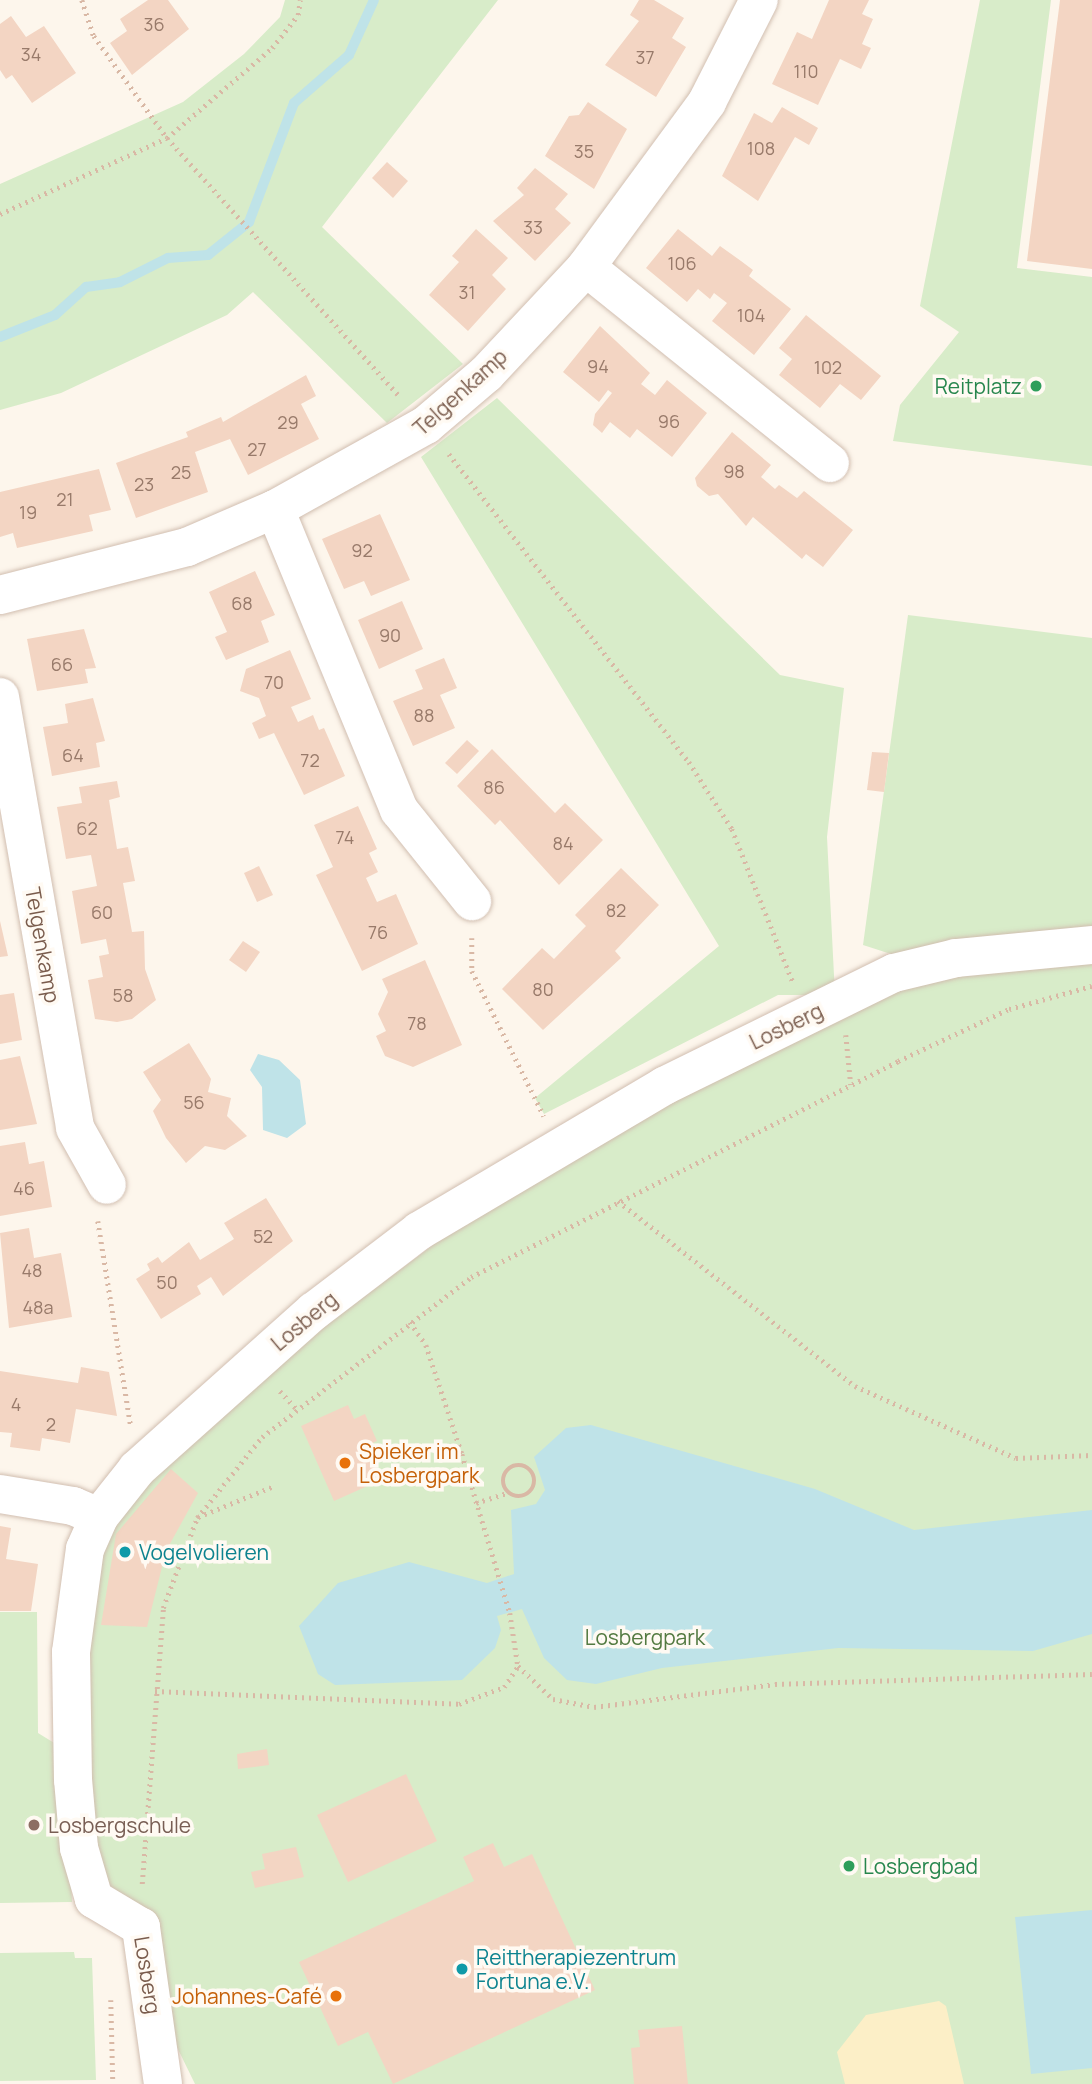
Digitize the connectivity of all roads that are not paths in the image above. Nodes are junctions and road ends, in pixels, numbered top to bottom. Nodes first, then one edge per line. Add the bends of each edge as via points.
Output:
1 (759, 0) edge
2 (586, 267) junction
3 (830, 463) dead end
4 (275, 509) junction
5 (0, 595) edge
6 (0, 697) edge
7 (472, 901) road end
8 (1092, 945) edge
9 (107, 1185) road end
10 (0, 1494) edge
11 (99, 1517) junction
12 (163, 2084) edge

1 - 2 street, Telgenkamp via 707,102
2 - 3 street
2 - 4 street, Telgenkamp via 486,374 426,425
4 - 5 street, Telgenkamp via 187,547
4 - 7 street via 399,810
6 - 9 street, Telgenkamp via 75,1128
8 - 11 street, Losberg via 956,958 894,974 558,1144 419,1231 314,1311 189,1416
10 - 11 street via 74,1506
11 - 12 street, Losberg via 85,1549 71,1652 79,1848 94,1899 141,1927

